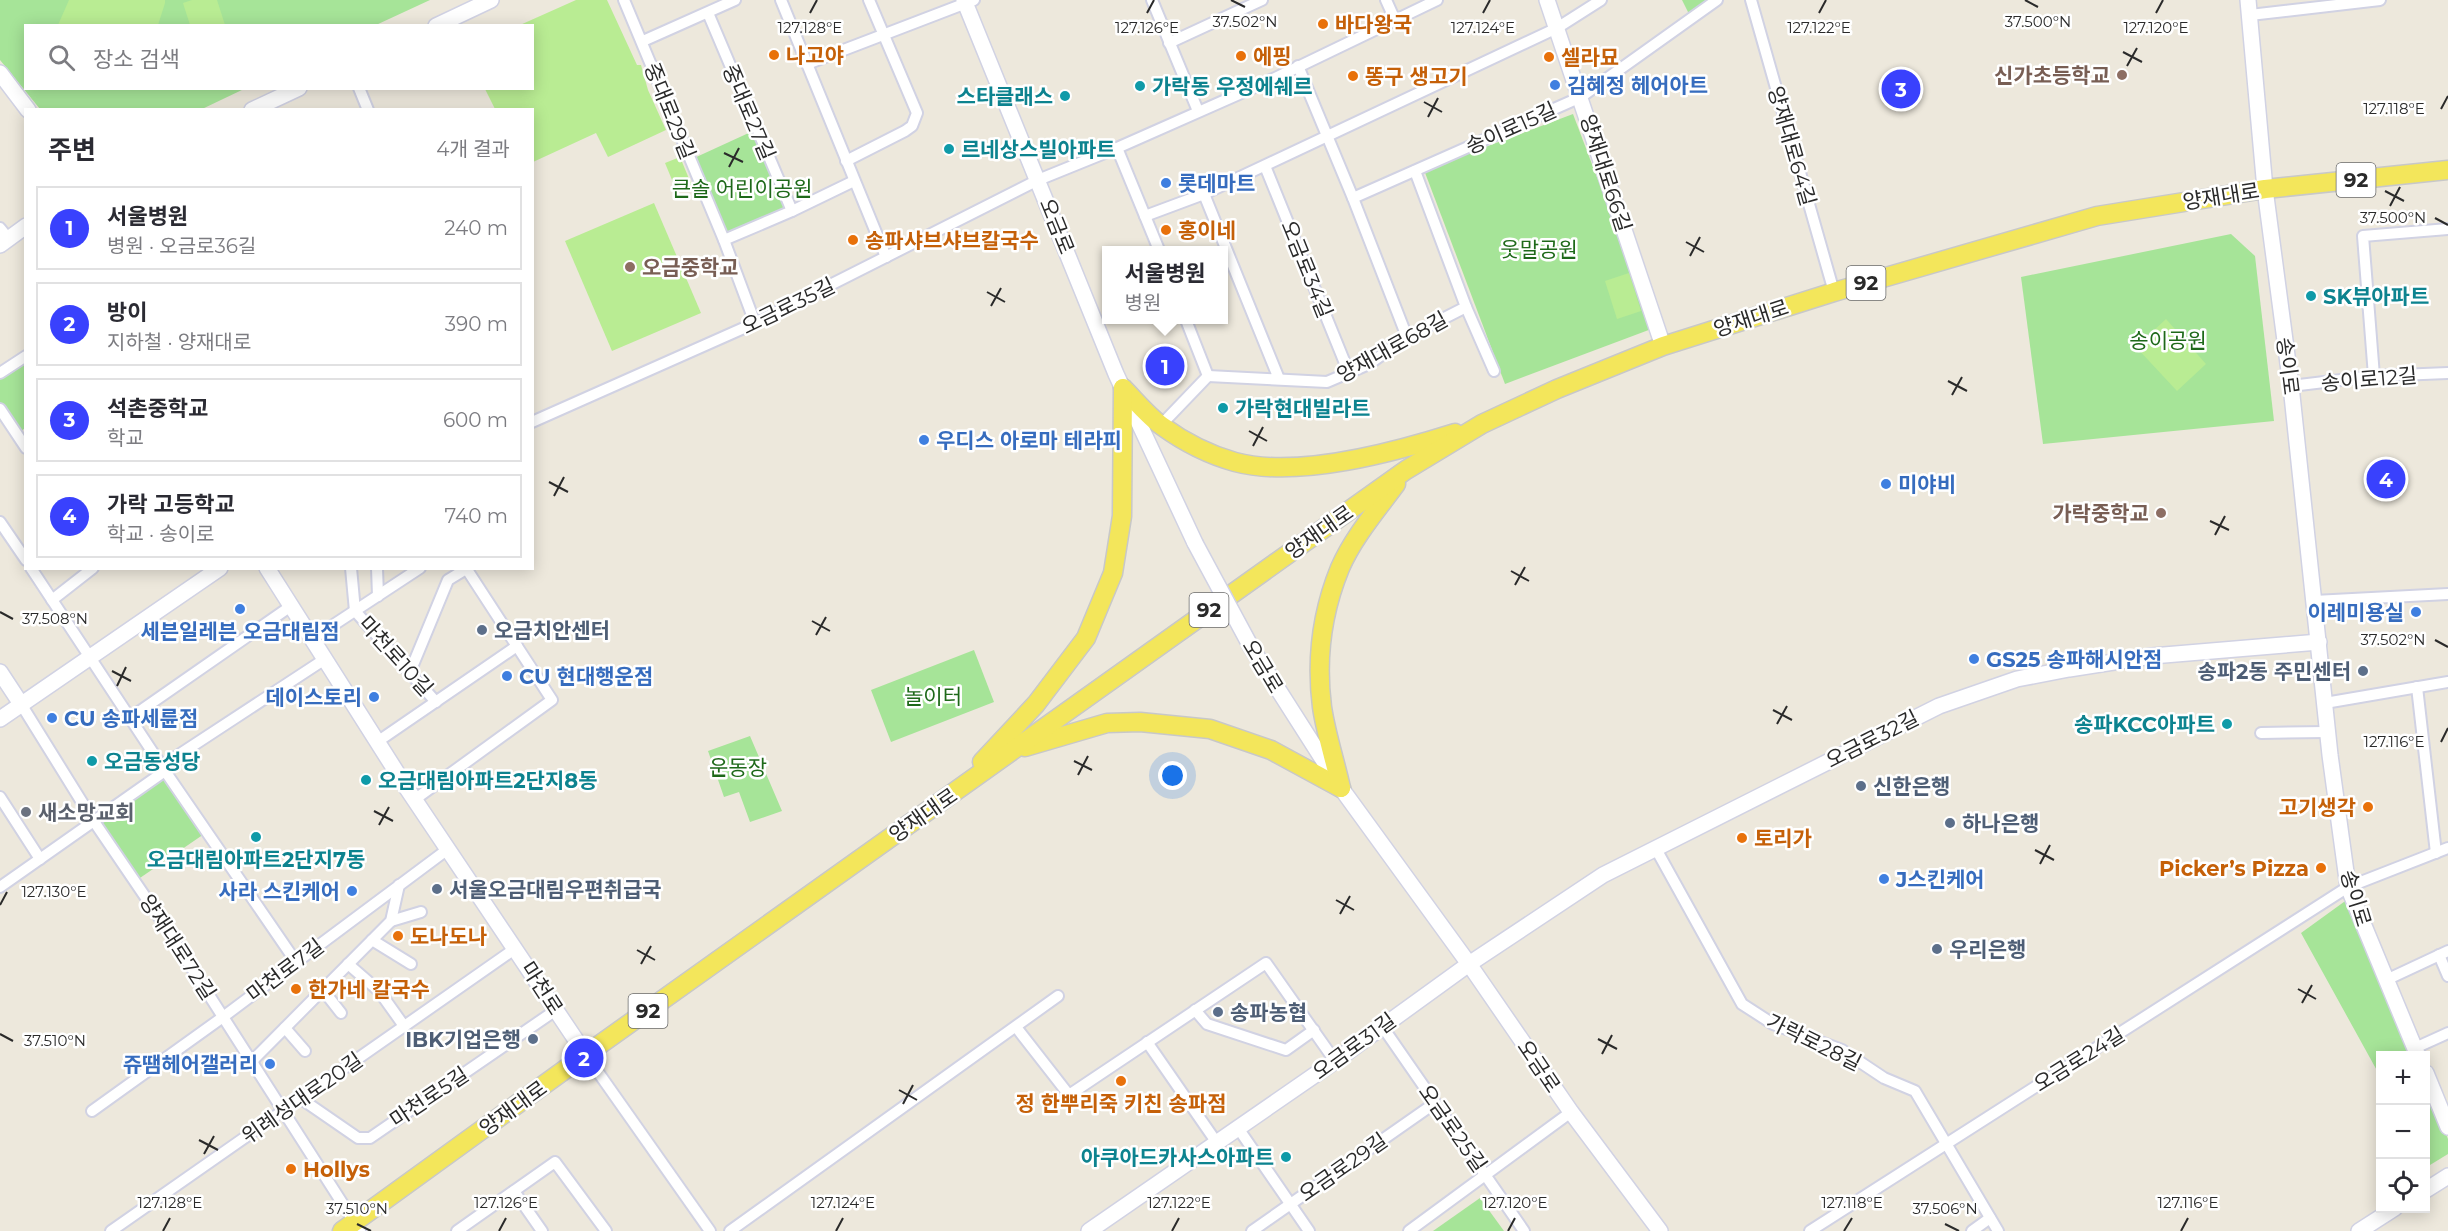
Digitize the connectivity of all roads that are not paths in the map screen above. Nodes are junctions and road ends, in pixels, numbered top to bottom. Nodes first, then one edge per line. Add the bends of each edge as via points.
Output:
1 (491, 0) edge
2 (624, 0) edge
3 (735, 0) edge
4 (781, 0) edge
5 (869, 0) edge
6 (1152, 0) edge
7 (1262, 0) edge
8 (1386, 0) edge
9 (1437, 0) edge
10 (1547, 0) edge
11 (1601, 0) edge
12 (1717, 0) edge
13 (1751, 0) edge
14 (2380, 0) edge
15 (968, 1) edge
16 (1238, 5) edge
17 (2249, 8) edge
18 (708, 13) junction
19 (1395, 20) junction
20 (440, 24) edge
21 (1557, 28) junction
22 (884, 33) junction
23 (643, 41) junction
24 (1169, 43) junction
25 (807, 64) junction
26 (1298, 66) junction
27 (0, 73) edge
28 (295, 90) edge
29 (360, 90) edge
30 (1581, 97) junction
31 (26, 108) edge
32 (256, 108) edge
33 (367, 108) edge
34 (1198, 111) junction
35 (1328, 137) junction
36 (1117, 148) junction
37 (846, 161) junction
38 (1265, 166) junction
39 (2448, 170) edge
40 (1416, 171) junction
41 (1038, 180) junction
42 (854, 181) junction
43 (2265, 189) junction
44 (1204, 194) junction
45 (1353, 198) junction
46 (792, 211) junction
47 (1145, 216) junction
48 (24, 227) edge
49 (2448, 229) edge
50 (3, 237) edge
51 (724, 240) junction
52 (1157, 246) edge
53 (1225, 246) edge
54 (1228, 254) edge
55 (886, 256) junction
56 (1834, 292) junction
57 (1466, 307) junction
58 (755, 323) junction
59 (1188, 324) edge
60 (1407, 337) junction
61 (1663, 346) junction
62 (24, 357) edge
63 (1494, 370) dead end
64 (0, 373) edge
65 (1349, 373) junction
66 (2448, 373) edge
67 (1208, 376) junction
68 (2374, 376) junction
69 (1279, 380) junction
70 (2291, 386) junction
71 (1123, 388) junction
72 (0, 409) edge
73 (534, 421) edge
74 (1482, 424) junction
75 (1161, 425) junction
76 (24, 445) edge
77 (1406, 470) junction
78 (0, 522) edge
79 (24, 557) edge
80 (32, 570) edge
81 (90, 570) edge
82 (217, 570) edge
83 (268, 570) edge
84 (351, 570) edge
85 (377, 570) edge
86 (417, 570) edge
87 (464, 570) edge
88 (467, 570) edge
89 (2448, 594) edge
90 (378, 596) junction
91 (52, 600) junction
92 (2314, 601) junction
93 (291, 606) junction
94 (355, 611) junction
95 (312, 639) junction
96 (2319, 642) junction
97 (516, 646) junction
98 (90, 657) junction
99 (325, 659) junction
100 (0, 672) edge
101 (410, 672) junction
102 (2448, 682) edge
103 (2417, 687) junction
104 (436, 702) junction
105 (2325, 703) junction
106 (21, 704) junction
107 (130, 718) junction
108 (0, 719) edge
109 (2327, 732) junction
110 (2261, 733) dead end
111 (377, 742) junction
112 (1012, 750) junction
113 (165, 771) junction
114 (1341, 788) junction
115 (955, 792) junction
116 (414, 800) junction
117 (1, 801) edge
118 (93, 820) junction
119 (2448, 848) edge
120 (448, 849) junction
121 (1656, 849) junction
122 (2436, 853) junction
123 (40, 859) junction
124 (399, 885) junction
125 (0, 887) edge
126 (2348, 887) junction
127 (421, 912) dead end
128 (391, 921) junction
129 (372, 940) junction
130 (516, 948) junction
131 (2444, 953) edge
132 (296, 962) junction
133 (348, 964) junction
134 (411, 964) dead end
135 (1469, 964) junction
136 (2448, 976) edge
137 (2386, 980) junction
138 (323, 990) junction
139 (1058, 996) dead end
140 (556, 1010) junction
141 (1195, 1010) junction
142 (341, 1013) dead end
143 (223, 1017) junction
144 (404, 1026) junction
145 (1382, 1026) junction
146 (1016, 1027) junction
147 (285, 1028) junction
148 (1314, 1030) junction
149 (2448, 1033) edge
150 (1147, 1042) junction
151 (2416, 1051) edge
152 (2418, 1051) edge
153 (305, 1052) dead end
154 (586, 1054) junction
155 (252, 1061) junction
156 (1335, 1061) junction
157 (2430, 1081) edge
158 (300, 1098) junction
159 (1435, 1103) junction
160 (2444, 1109) edge
161 (284, 1110) junction
162 (92, 1111) dead end
163 (1570, 1112) junction
164 (2448, 1127) edge
165 (1238, 1128) junction
166 (1217, 1143) junction
167 (1946, 1144) junction
168 (1486, 1176) junction
169 (2448, 1176) edge
170 (2430, 1187) edge
171 (514, 1191) junction
172 (1290, 1203) junction
173 (2388, 1213) edge
174 (1990, 1218) junction
175 (352, 1228) edge
176 (111, 1231) edge
177 (457, 1231) edge
178 (542, 1231) edge
179 (606, 1231) edge
180 (710, 1231) edge
181 (730, 1231) edge
182 (1089, 1231) edge
183 (1252, 1231) edge
184 (1309, 1231) edge
185 (1408, 1231) edge
186 (1524, 1231) edge
187 (1660, 1231) edge
188 (1810, 1231) edge
189 (1972, 1231) edge
190 (1998, 1231) edge
191 (2359, 1231) edge

1 - 20 street
2 - 23 street, 중대로29길
3 - 18 street
4 - 25 street
5 - 22 street
6 - 24 street
7 - 16 street
8 - 19 street
9 - 19 street, 오금로35길
10 - 21 street, 양재대로66길
11 - 21 street
12 - 30 street, 송이로15길
13 - 56 street, 양재대로64길
14 - 17 street
15 - 22 street, 오금로
15 - 41 street, 오금로
16 - 24 street
17 - 43 street, 송이로
18 - 23 street
18 - 46 street, 중대로27길
19 - 26 street, 오금로35길
21 - 30 street, 양재대로66길
21 - 35 street
22 - 25 street, 오금로
22 - 37 street via 917,113 912,126 905,131
23 - 51 street, 중대로29길
24 - 34 street
25 - 37 street
26 - 34 street, 오금로35길
26 - 35 street
27 - 31 street
28 - 32 street
29 - 33 street
30 - 40 street, 송이로15길
30 - 61 street, 양재대로66길
34 - 36 street, 오금로35길
35 - 38 street
35 - 45 street
36 - 41 street, 오금로35길
36 - 47 street
37 - 42 street
38 - 44 street
38 - 65 street, 오금로34길
39 - 43 main road, 양재대로 / 92
40 - 45 street, 송이로15길
40 - 57 street, 양재대로68길
41 - 55 street, 오금로35길
41 - 71 street, 오금로
42 - 46 street
42 - 55 street
43 - 56 main road, 양재대로 / 92 via 2097,216
43 - 70 street, 송이로
44 - 47 street
44 - 53 street
45 - 60 street
46 - 51 street
47 - 52 street
48 - 50 street
49 - 68 street via 2363,236
51 - 58 street, 중대로29길
54 - 69 street
55 - 58 street, 오금로35길
56 - 61 main road, 양재대로 / 92
57 - 60 street, 양재대로68길
57 - 63 street, 양재대로68길
58 - 73 street, 오금로35길
59 - 67 street
60 - 65 street, 양재대로68길
61 - 74 main road, 양재대로 / 92
62 - 64 street
65 - 69 street, 양재대로68길 via 1327,382
66 - 68 street, 송이로12길
67 - 69 street, 양재대로68길
67 - 75 street
68 - 70 street, 송이로12길
70 - 92 street, 송이로
71 - 75 main road
71 - 114 street, 오금로, bridge via 1195,543 1251,647
71 - 115 main road via 1122,516 1113,573 1086,638 1036,704
72 - 76 street
74 - 75 main road via 1408,447 1341,461 1276,466 1236,462 1196,447
74 - 77 main road, 양재대로 / 92
77 - 112 main road, 양재대로 / 92
77 - 114 main road via 1341,567 1326,611 1319,657 1322,708
78 - 79 street
80 - 91 street
81 - 91 street
82 - 98 street
83 - 93 street, 마천로
84 - 94 street
85 - 90 street
86 - 90 street, 마천로10길
87 - 101 street via 448,580
88 - 97 street
89 - 92 street
90 - 94 street, 마천로10길
91 - 98 street
92 - 96 street, 송이로
93 - 95 street, 마천로
93 - 107 street
94 - 95 street, 마천로10길
94 - 101 street, 마천로10길
95 - 99 street, 마천로
96 - 105 street, 송이로
96 - 121 street, 오금로32길 via 2152,656 2017,679 1939,706
97 - 104 street
97 - 116 street via 552,700
98 - 106 street
98 - 107 street
99 - 111 street, 마천로
99 - 113 street via 174,758
100 - 106 street, 양재대로72길
101 - 104 street, 마천로10길
102 - 103 street
103 - 105 street
103 - 122 street
104 - 111 street
105 - 109 street, 송이로
106 - 108 street
106 - 118 street, 양재대로72길
107 - 113 street
109 - 110 street
109 - 126 street, 송이로
111 - 116 street, 마천로
112 - 114 main road via 1107,723 1210,729 1271,750
112 - 115 main road, 양재대로 / 92
113 - 118 street
113 - 132 street
114 - 135 street, 오금로
115 - 154 main road, 양재대로 / 92
116 - 120 street, 마천로
117 - 123 street
118 - 123 street
118 - 143 street, 양재대로72길
119 - 122 street, 오금로24길
120 - 124 street, 마천로7길
120 - 130 street, 마천로
121 - 135 street, 오금로32길 via 1603,875
121 - 167 street, 가락로28길 via 1742,1004 1773,1024 1842,1050 1884,1078 1915,1091
122 - 126 street, 오금로24길
123 - 125 street
124 - 128 street
124 - 132 street, 마천로7길
126 - 137 street, 송이로
126 - 167 street, 오금로24길
127 - 128 street
128 - 129 street
129 - 133 street
129 - 134 street
130 - 140 street, 마천로
130 - 144 street, 위례성대로20길
131 - 136 street
131 - 137 street
132 - 143 street, 마천로7길
133 - 138 street
133 - 144 street via 379,991
135 - 145 street, 오금로31길
135 - 163 street, 오금로
137 - 151 street, 송이로
138 - 142 street
138 - 147 street
139 - 146 street
140 - 154 street, 마천로
140 - 158 street, 마천로5길 via 370,1138 358,1138
141 - 148 street via 1207,1024 1286,1050
141 - 148 street via 1266,963
141 - 150 street
143 - 155 street, 양재대로72길
143 - 162 street, 마천로7길
144 - 158 street, 위례성대로20길
145 - 156 street, 오금로31길
145 - 159 street, 오금로25길
146 - 150 street via 1069,1095
146 - 181 street
147 - 153 street
147 - 155 street
148 - 156 street
149 - 152 street
150 - 166 street
154 - 175 main road, 양재대로 / 92
154 - 180 street, 마천로
155 - 161 street, 양재대로72길
156 - 165 street, 오금로31길
157 - 160 street
158 - 161 street, 위례성대로20길
159 - 168 street, 오금로25길
159 - 172 street, 오금로29길
160 - 164 street
161 - 175 street, 양재대로72길
161 - 176 street, 위례성대로20길
163 - 168 street
163 - 187 street, 오금로
165 - 166 street, 오금로31길
165 - 172 street
166 - 182 street, 오금로31길
167 - 174 street, 가락로28길
167 - 188 street, 오금로24길
168 - 185 street
168 - 186 street, 오금로25길
169 - 170 street
171 - 177 street
171 - 178 street
171 - 179 street via 555,1162
172 - 183 street, 오금로29길
172 - 184 street
173 - 191 street
174 - 189 street
174 - 190 street, 가락로28길

